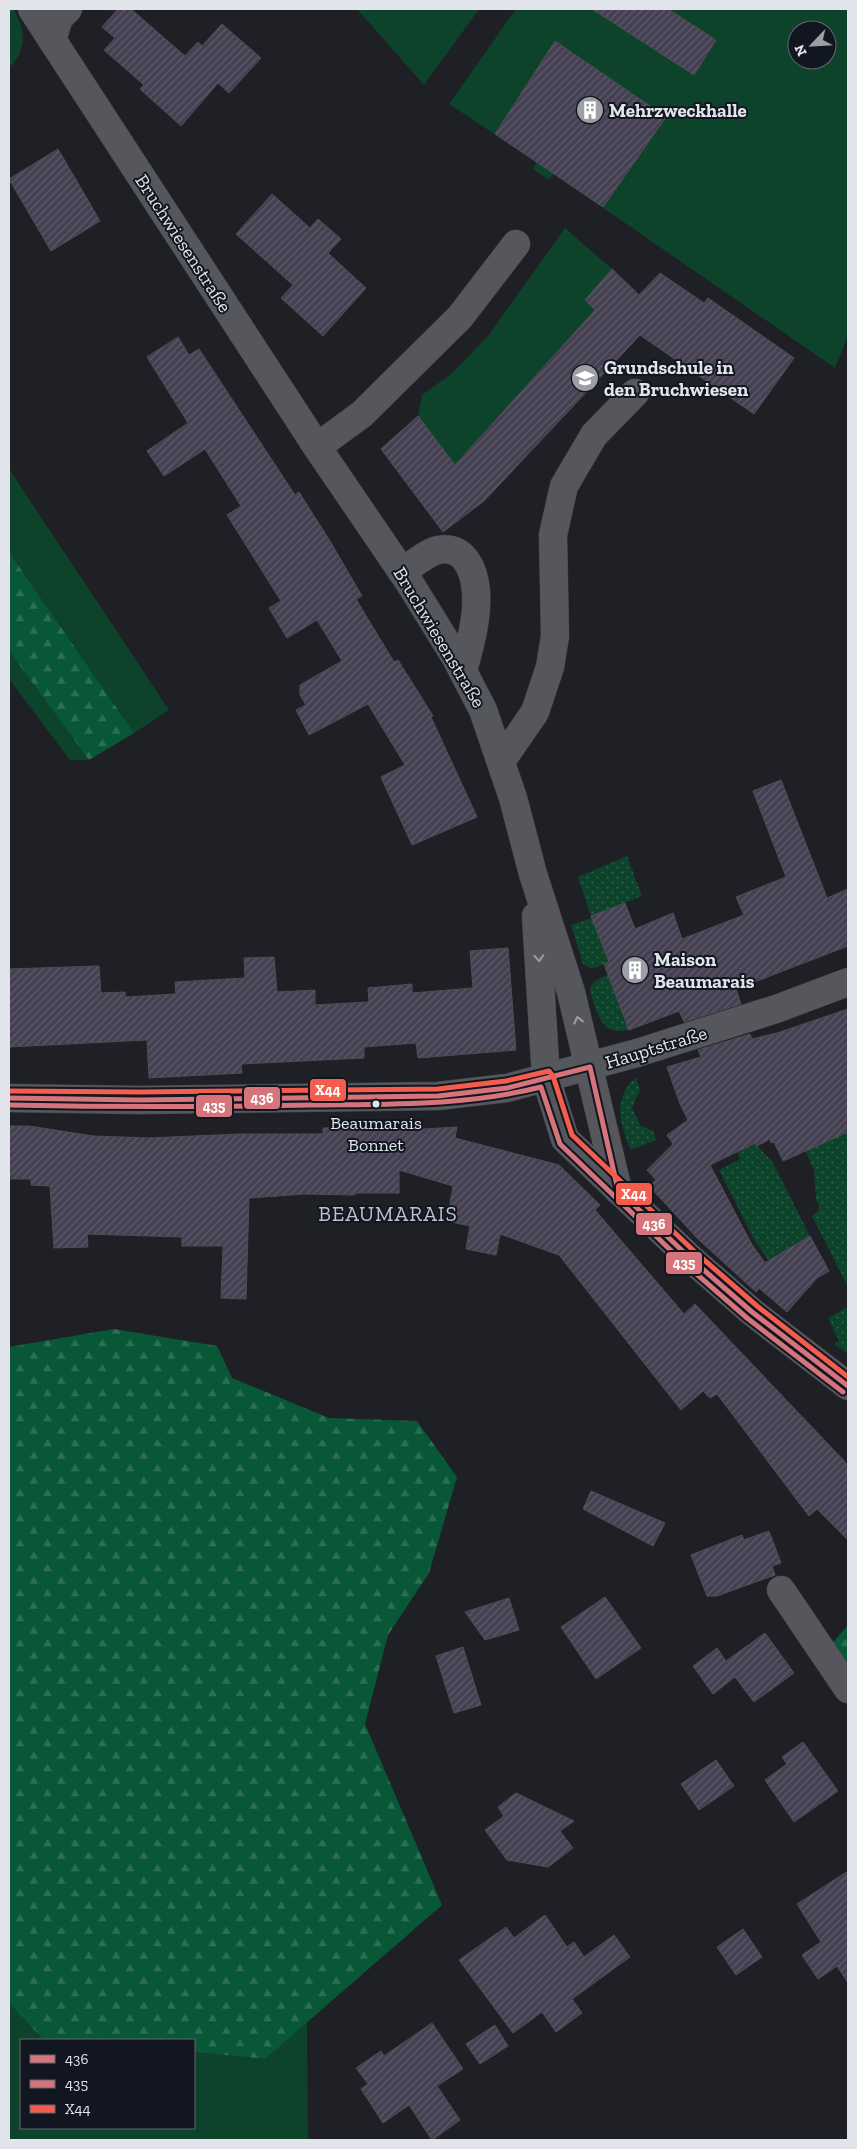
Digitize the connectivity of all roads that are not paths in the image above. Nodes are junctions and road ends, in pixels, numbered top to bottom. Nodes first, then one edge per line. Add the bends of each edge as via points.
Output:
1 (32, 9) edge
2 (68, 9) edge
3 (52, 40) junction
4 (516, 244) dead end
5 (635, 393) dead end
6 (317, 447) junction
7 (402, 572) junction
8 (463, 671) junction
9 (502, 760) junction
10 (533, 874) junction
11 (848, 982) edge
12 (590, 1067) junction
13 (546, 1078) junction
14 (9, 1098) edge
15 (618, 1190) junction
16 (848, 1386) edge
17 (781, 1590) dead end
18 (848, 1689) edge

1 - 3 street, Bruchwiesenstraße
2 - 3 street via 59,18
3 - 6 street, Bruchwiesenstraße
4 - 6 street via 460,317 362,414
5 - 9 street via 594,435 564,486 553,535 555,636 550,667 535,712
6 - 7 street, Bruchwiesenstraße
7 - 8 street, Bruchwiesenstraße
7 - 8 street via 437,550 455,550 466,558 473,573 476,593
8 - 9 street, Bruchwiesenstraße via 483,710
9 - 10 street, Bruchwiesenstraße
12 -> 10 street, Bruchwiesenstraße via 571,992
10 -> 13 street, Bruchwiesenstraße
11 - 12 street, Hauptstraße via 776,1009
12 - 13 street, Hauptstraße
12 - 15 street, Bruchwiesenstraße
13 - 14 street, Hauptstraße via 507,1088 438,1096 139,1100
13 - 15 street, Bruchwiesenstraße via 565,1139
15 - 16 street, Bruchwiesenstraße via 752,1312
17 - 18 street

